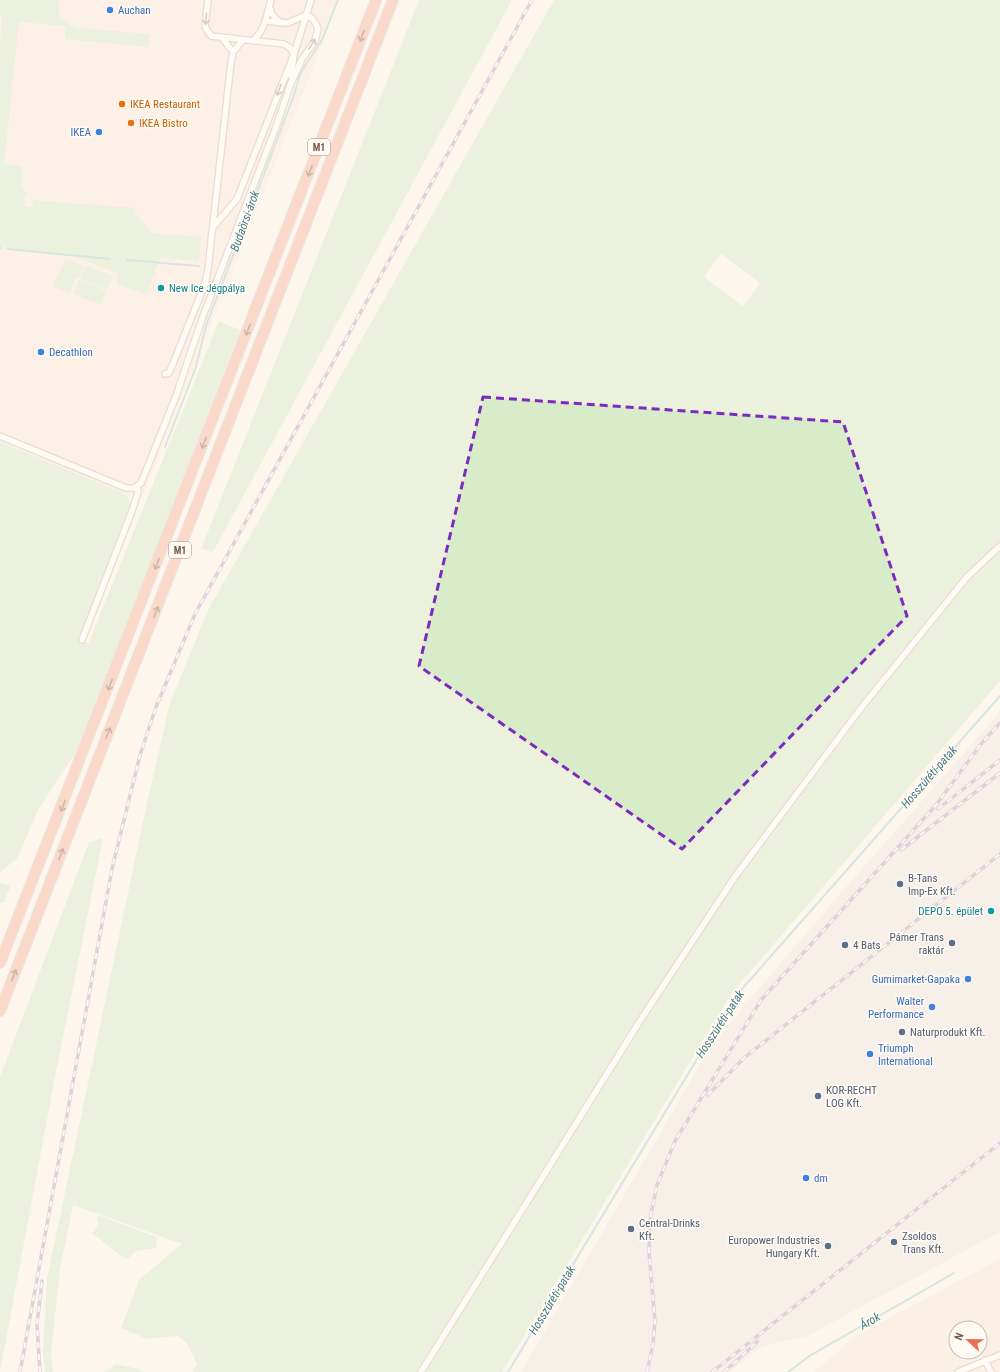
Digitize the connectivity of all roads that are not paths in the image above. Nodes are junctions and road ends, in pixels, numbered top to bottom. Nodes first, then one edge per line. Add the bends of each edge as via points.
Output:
1 (208, 0) edge
2 (311, 0) edge
3 (376, 0) edge
4 (394, 0) edge
5 (270, 3) edge
6 (306, 15) junction
7 (265, 21) junction
8 (280, 24) junction
9 (223, 38) junction
10 (253, 40) junction
11 (242, 41) junction
12 (233, 52) junction
13 (294, 54) junction
14 (291, 82) junction
15 (214, 226) junction
16 (165, 374) dead end
17 (0, 436) edge
18 (137, 486) junction
19 (1000, 546) edge
20 (82, 640) dead end
21 (0, 963) edge
22 (0, 1011) edge
23 (1000, 1355) edge
24 (988, 1359) edge
25 (985, 1360) joint
26 (421, 1372) edge
27 (958, 1372) edge
28 (991, 1372) edge

1 -> 9 street via 205,27 210,36
2 - 6 street
3 -> 21 highway, M1
22 -> 4 highway, M1
5 - 7 street
5 - 8 street via 272,14
6 - 8 street
6 - 13 street
14 -> 6 street via 317,34 316,24
7 - 8 street
7 - 10 street via 260,34
9 - 11 street
9 - 12 street
10 - 11 street
10 - 13 street via 284,44
11 - 12 street
12 - 15 street
13 - 14 street
13 -> 15 street via 237,199
14 - 18 street via 173,403 143,479
15 - 16 street via 205,284 169,373
17 - 18 street via 122,486
18 - 20 street via 138,492 132,511
19 - 26 street via 968,577 861,708 730,884 638,1024
23 - 24 street
25 - 27 street
25 - 28 street

